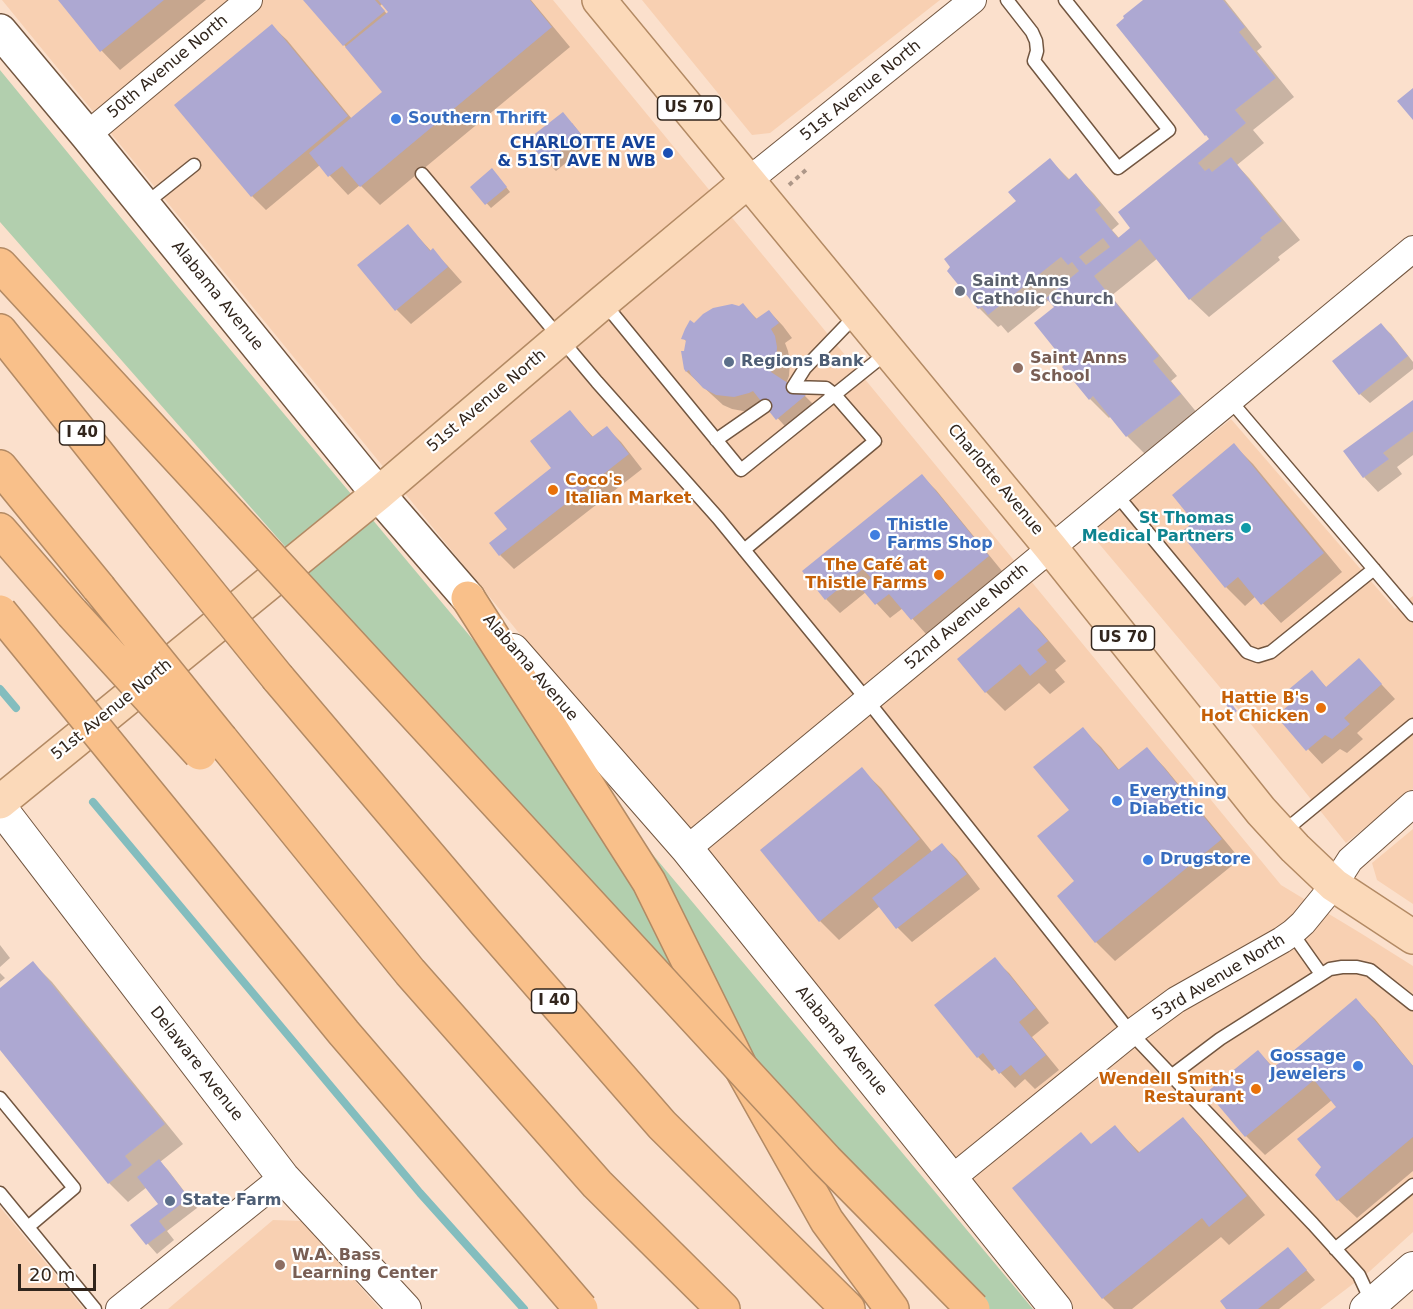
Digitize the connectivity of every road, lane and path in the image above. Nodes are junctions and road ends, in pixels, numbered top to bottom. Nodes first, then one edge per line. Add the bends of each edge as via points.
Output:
1 (249, 0) edge
2 (599, 0) edge
3 (973, 0) edge
4 (1007, 0) edge
5 (1065, 0) edge
6 (0, 31) edge
7 (87, 135) junction
8 (194, 165) dead end
9 (422, 174) dead end
10 (748, 181) junction
11 (143, 205) junction
12 (1409, 261) edge
13 (0, 265) edge
14 (603, 302) junction
15 (857, 313) junction
16 (0, 331) edge
17 (560, 339) junction
18 (889, 351) junction
19 (835, 394) junction
20 (1229, 399) junction
21 (765, 406) dead end
22 (716, 440) junction
23 (0, 467) edge
24 (378, 494) junction
25 (1116, 494) junction
26 (0, 530) edge
27 (1050, 548) junction
28 (744, 550) junction
29 (1374, 569) junction
30 (468, 598) junction
31 (0, 612) edge
32 (1413, 615) edge
33 (867, 700) junction
34 (1413, 725) edge
35 (210, 746) junction
36 (0, 802) edge
37 (1413, 804) edge
38 (0, 807) edge
39 (1281, 833) junction
40 (687, 849) junction
41 (1334, 885) junction
42 (1292, 933) junction
43 (1413, 937) edge
44 (1321, 974) junction
45 (1413, 1005) edge
46 (1131, 1033) junction
47 (1171, 1076) junction
48 (0, 1098) edge
49 (284, 1177) junction
50 (951, 1179) junction
51 (1413, 1185) edge
52 (0, 1193) edge
53 (28, 1227) junction
54 (1335, 1249) junction
55 (1413, 1268) edge
56 (1371, 1308) edge
57 (96, 1309) edge
58 (119, 1309) edge
59 (405, 1309) edge
60 (581, 1309) edge
61 (723, 1309) edge
62 (848, 1309) edge
63 (892, 1309) edge
64 (973, 1309) edge
65 (1056, 1309) edge

1 - 7 street, 50th Avenue North
2 - 10 main road, Charlotte Avenue / US 70
3 - 10 street, 51st Avenue North
4 - 5 lane via 1036,41 1034,61 1118,168 1169,130
6 - 7 main road, Alabama Avenue
7 - 11 main road, Alabama Avenue
8 - 11 lane
9 - 17 lane
10 - 14 main road, 51st Avenue North
10 - 15 main road, Charlotte Avenue / US 70
11 - 24 main road, Alabama Avenue
12 - 20 street, 52nd Avenue North
13 - 64 highway, bridge via 826,1160
14 - 17 main road, 51st Avenue North
14 - 22 lane
15 - 18 main road, Charlotte Avenue / US 70
15 - 19 lane via 805,368 793,387 826,388
16 - 62 highway, I 40, bridge via 278,678 478,914 662,1125
17 - 24 main road, 51st Avenue North
17 - 28 lane
18 - 19 lane
18 - 27 main road, Charlotte Avenue / US 70
19 - 22 lane via 741,470
19 - 28 lane via 875,441
20 - 25 street, 52nd Avenue North
20 - 29 lane
21 - 22 lane
23 - 35 highway, bridge via 99,588
24 - 30 main road, Alabama Avenue
24 - 36 main road, 51st Avenue North
25 - 27 street, 52nd Avenue North
25 - 29 lane via 1247,652 1258,656 1271,652
26 - 35 highway, bridge via 72,613
27 - 33 street, 52nd Avenue North
27 - 39 main road, Charlotte Avenue / US 70
28 - 33 lane
29 - 32 lane
30 - 40 street, Alabama Avenue
30 - 63 highway via 649,882 741,1068 827,1221
31 - 60 highway, bridge via 344,1033
33 - 40 street, 52nd Avenue North
33 - 46 lane
34 - 39 lane
35 - 61 highway via 597,1184
37 - 41 street, 53rd Avenue North via 1350,860
38 - 49 street, Delaware Avenue
39 - 41 main road, Charlotte Avenue / US 70
40 - 50 street, Alabama Avenue
41 - 42 street, 53rd Avenue North
41 - 43 main road, Charlotte Avenue / US 70
42 - 44 lane
42 - 46 street, 53rd Avenue North via 1176,1000
44 - 45 lane via 1342,966 1370,970
44 - 47 lane via 1220,1039
46 - 47 lane
46 - 50 street, 53rd Avenue North
47 - 54 lane
48 - 53 lane via 74,1188
49 - 58 street
49 - 59 street, Delaware Avenue
50 - 65 street, Alabama Avenue
51 - 54 lane
52 - 53 lane
53 - 57 lane
54 - 56 lane via 1359,1275
55 - 56 street

